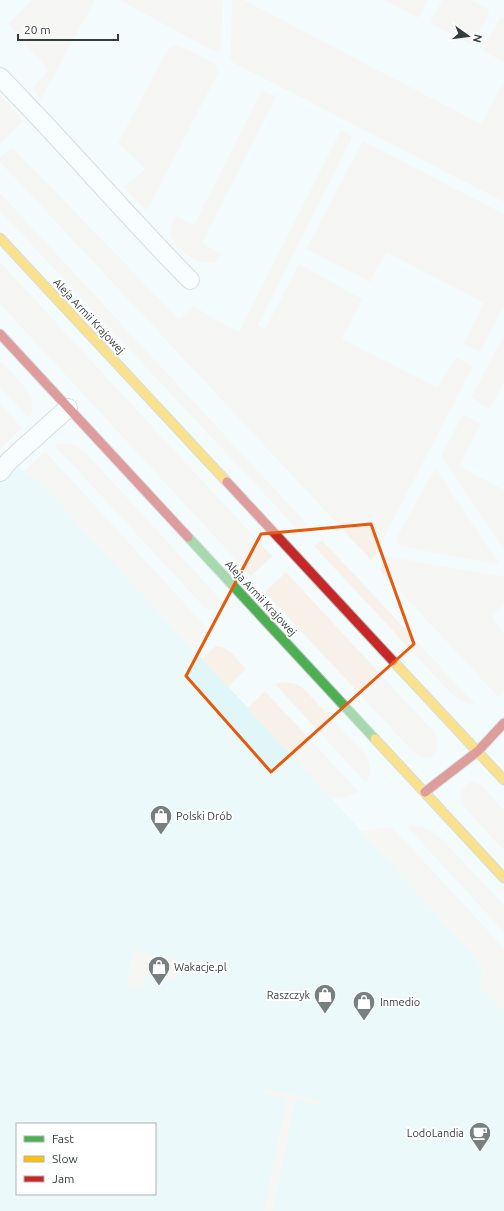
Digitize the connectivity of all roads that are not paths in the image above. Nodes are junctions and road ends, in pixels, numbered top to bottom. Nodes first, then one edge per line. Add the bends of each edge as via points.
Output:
1 (0, 77) edge
2 (0, 238) edge
3 (190, 280) dead end
4 (0, 334) edge
5 (68, 408) junction
6 (0, 472) edge
7 (504, 723) edge
8 (478, 751) junction
9 (504, 780) edge
10 (425, 792) junction
11 (504, 878) edge

1 - 3 lane
2 - 8 street, Aleja Armii Krajowej
4 - 5 street, Aleja Armii Krajowej
5 - 6 lane
5 - 10 street, Aleja Armii Krajowej
7 - 8 street
8 - 9 street, Aleja Armii Krajowej
8 - 10 street
10 - 11 street, Aleja Armii Krajowej

